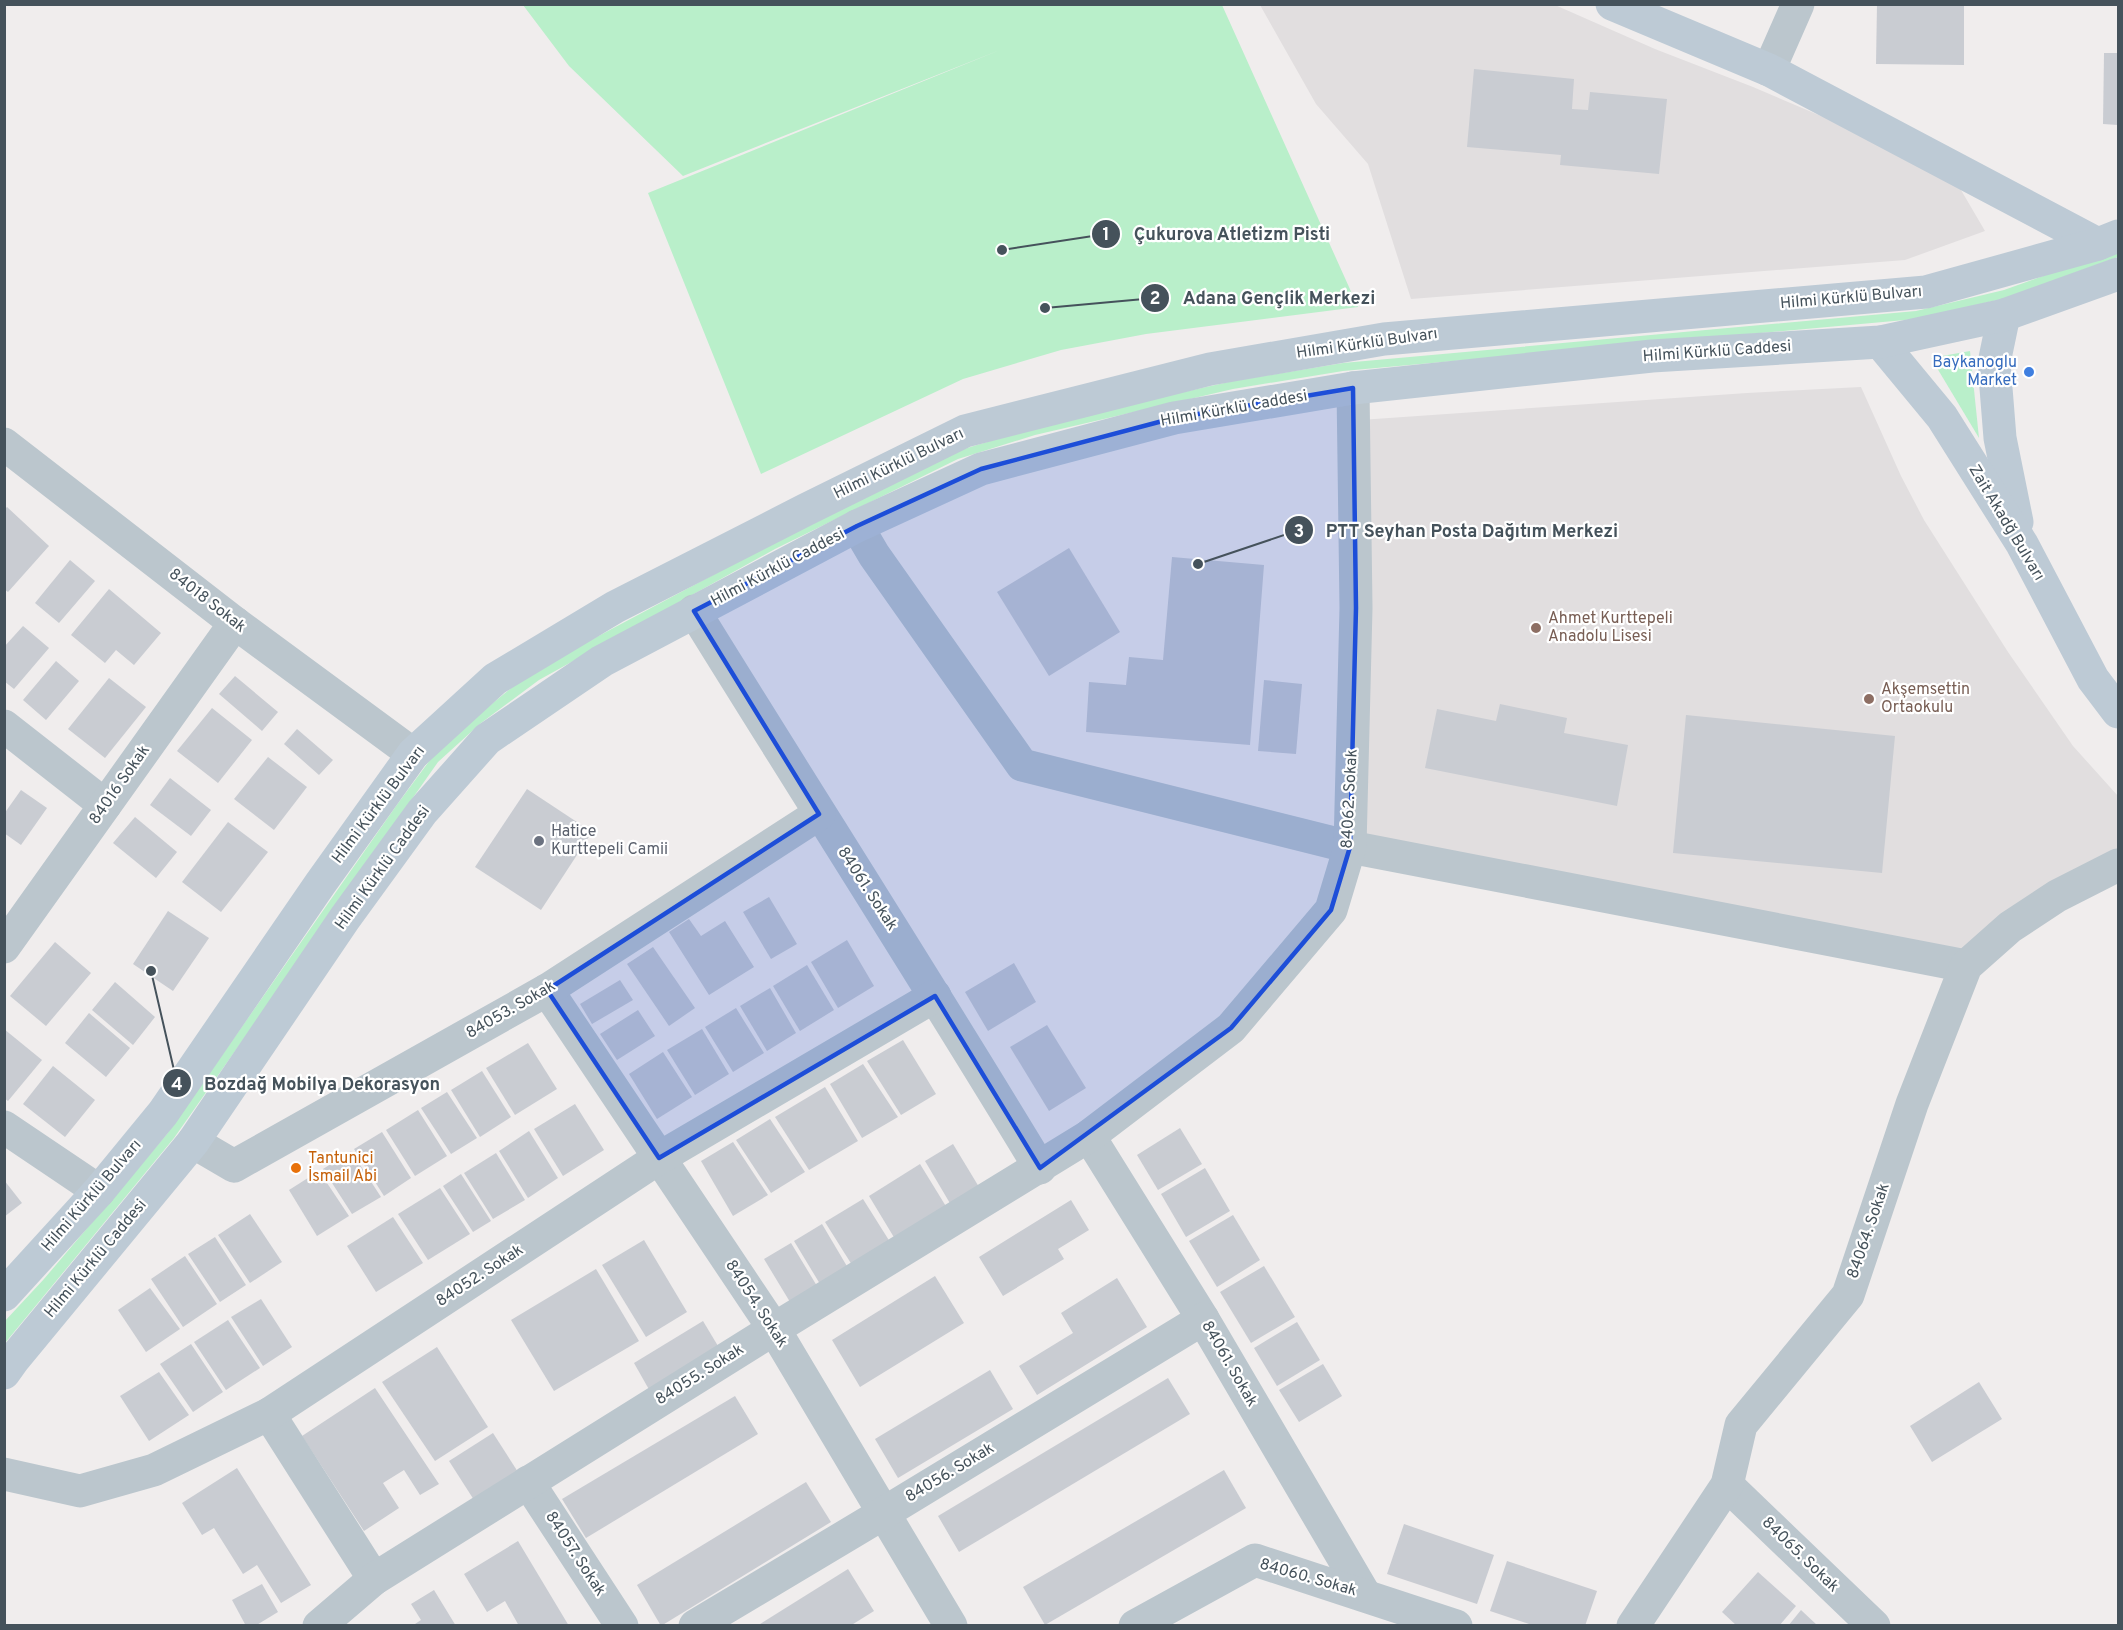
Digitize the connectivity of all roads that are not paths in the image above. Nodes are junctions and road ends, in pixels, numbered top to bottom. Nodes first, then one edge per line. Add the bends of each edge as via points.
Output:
1 (1612, 4) edge
2 (1798, 4) edge
3 (1770, 70) junction
4 (2108, 240) edge
5 (2118, 274) edge
6 (2004, 315) junction
7 (1880, 342) junction
8 (1353, 388) junction
9 (4, 444) edge
10 (857, 526) junction
11 (2022, 544) junction
12 (694, 611) junction
13 (235, 623) junction
14 (2118, 712) edge
15 (4, 726) edge
16 (413, 754) junction
17 (105, 805) junction
18 (819, 814) junction
19 (1350, 847) junction
20 (2118, 866) edge
21 (4, 947) edge
22 (1966, 966) junction
23 (548, 990) junction
24 (935, 996) junction
25 (4, 1127) edge
26 (1089, 1136) junction
27 (193, 1142) junction
28 (659, 1158) junction
29 (1040, 1168) junction
30 (99, 1191) junction
31 (4, 1295) edge
32 (1203, 1319) junction
33 (774, 1329) junction
34 (4, 1372) edge
35 (268, 1414) junction
36 (4, 1474) edge
37 (528, 1482) junction
38 (1727, 1485) junction
39 (884, 1513) junction
40 (374, 1579) junction
41 (1365, 1595) junction
42 (319, 1626) edge
43 (622, 1626) edge
44 (695, 1626) edge
45 (951, 1626) edge
46 (1135, 1626) edge
47 (1456, 1626) edge
48 (1633, 1626) edge
49 (1874, 1626) edge

1 - 3 main road
2 - 3 street
3 - 4 main road
4 - 16 main road, Hilmi Kürklü Bulvarı via 1926,291 1384,339 1210,369 965,431 615,607 495,679
5 - 6 main road
6 - 7 main road
6 - 11 main road via 1994,363 2000,438
7 - 8 main road, Hilmi Kürklü Caddesi via 1652,356
7 - 11 main road, Zait Akadğ Bulvarı via 1942,417
8 - 10 main road, Hilmi Kürklü Caddesi via 1174,418 981,469
8 - 19 street, 84062. Sokak via 1356,608
9 - 13 street, 84018 Sokak
10 - 12 main road, Hilmi Kürklü Caddesi
10 - 19 street via 1022,765
11 - 14 main road, Zait Akadğ Bulvarı via 2093,680
12 - 18 street, 84061. Sokak
12 - 27 main road, Hilmi Kürklü Caddesi via 602,661 488,739 415,822
13 - 16 street, 84018 Sokak
13 - 17 street, 84016 Sokak
15 - 17 street
16 - 30 main road, Hilmi Kürklü Bulvarı via 163,1113
17 - 21 street, 84016 Sokak
18 - 23 street, 84053. Sokak
18 - 24 street, 84061. Sokak
19 - 22 street
19 - 26 street, 84062. Sokak via 1331,910 1231,1028
20 - 22 street, 84064. Sokak via 2057,896 2010,927
22 - 38 street, 84064. Sokak via 1912,1104 1848,1295 1741,1425
23 - 27 street, 84053. Sokak via 234,1166
23 - 28 street, 84054. Sokak
24 - 28 street, 84052. Sokak
24 - 29 street, 84061. Sokak
25 - 30 street
26 - 29 street, 84055. Sokak
26 - 32 street, 84061. Sokak
27 - 34 main road, Hilmi Kürklü Caddesi
28 - 33 street, 84054. Sokak
28 - 35 street, 84052. Sokak
29 - 33 street, 84055. Sokak
30 - 31 main road, Hilmi Kürklü Bulvarı
32 - 39 street, 84056. Sokak
32 - 41 street, 84061. Sokak
33 - 37 street, 84055. Sokak
33 - 39 street, 84054. Sokak
35 - 36 street, 84052. Sokak via 154,1470 80,1491
35 - 40 street
37 - 40 street, 84055. Sokak
37 - 43 street, 84057. Sokak
38 - 48 street, 84064. Sokak
38 - 49 street, 84065. Sokak
39 - 44 street, 84056. Sokak
39 - 45 street, 84054. Sokak
40 - 42 street, 84055. Sokak
41 - 46 street, 84060. Sokak via 1255,1560
41 - 47 street, 84060. Sokak

